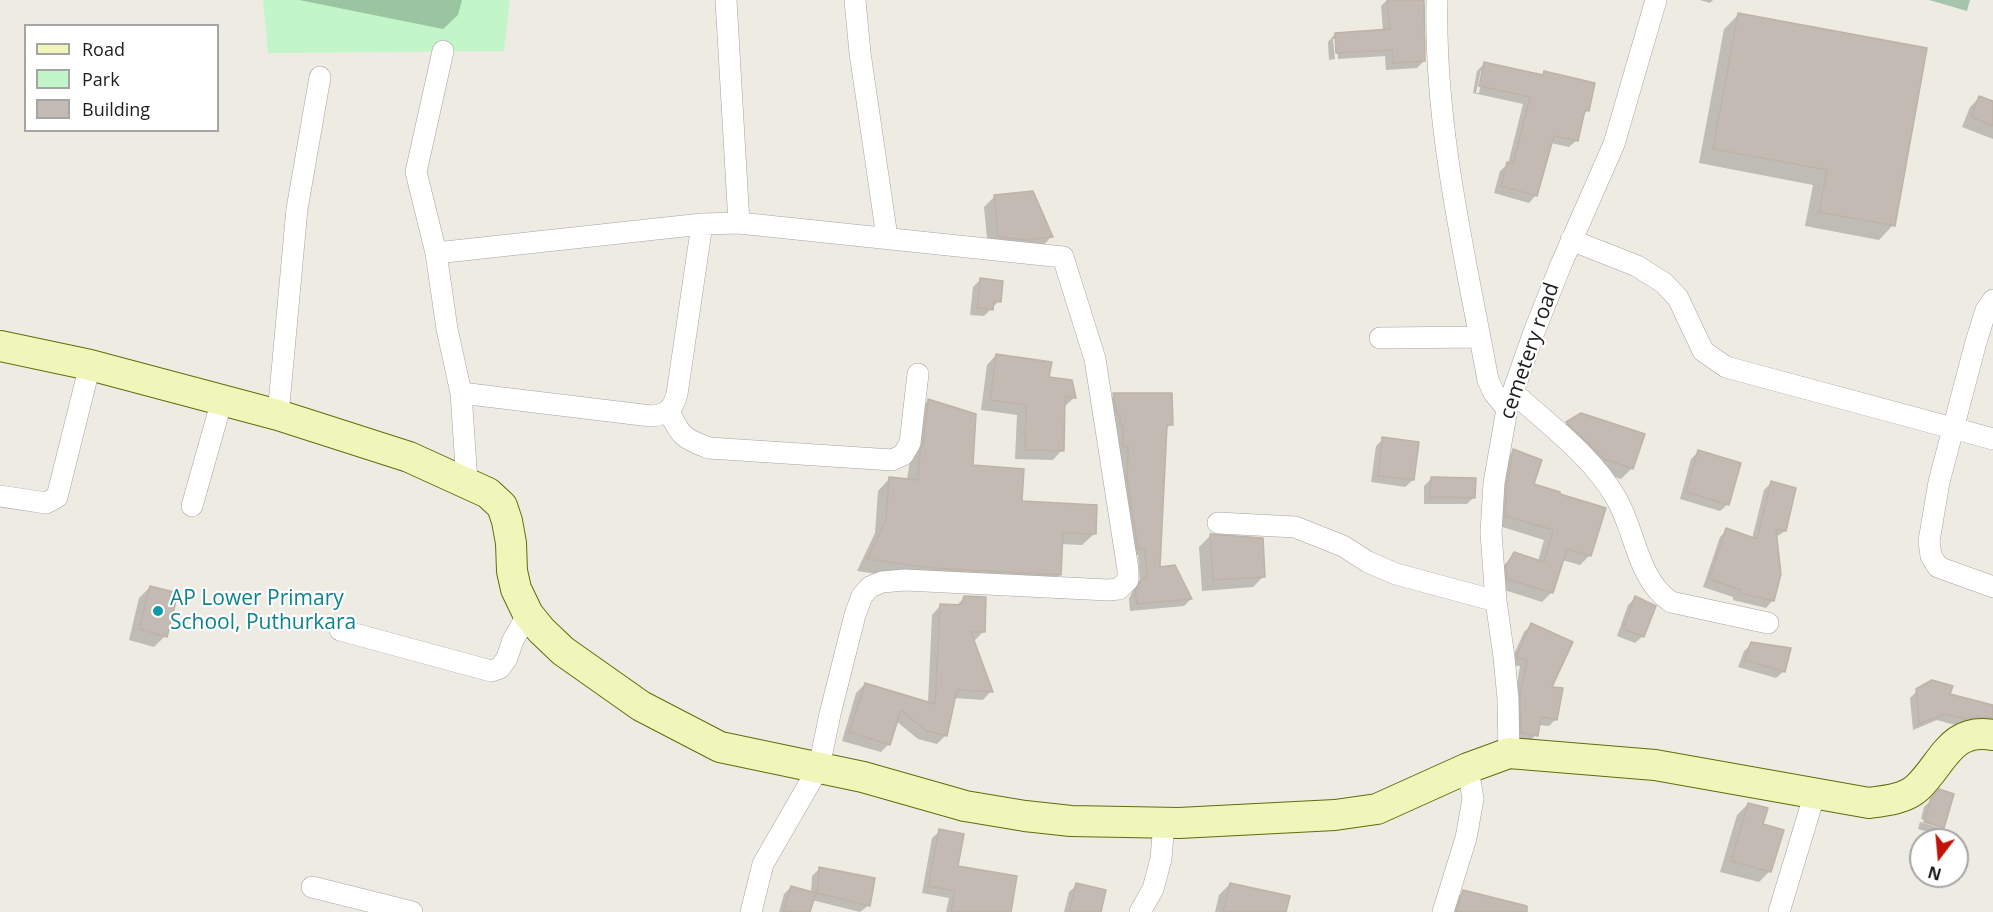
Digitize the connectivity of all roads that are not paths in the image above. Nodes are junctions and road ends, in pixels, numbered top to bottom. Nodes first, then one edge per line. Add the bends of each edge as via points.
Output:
1 (726, 0) edge
2 (855, 0) edge
3 (1437, 0) edge
4 (1656, 0) edge
5 (443, 51) dead end
6 (320, 77) dead end
7 (739, 223) junction
8 (702, 224) junction
9 (887, 237) junction
10 (1571, 240) junction
11 (436, 253) junction
12 (1993, 300) edge
13 (1480, 337) junction
14 (1380, 338) dead end
15 (0, 346) edge
16 (90, 365) junction
17 (918, 374) dead end
18 (461, 393) junction
19 (222, 400) junction
20 (1510, 401) junction
21 (669, 411) junction
22 (278, 415) junction
23 (1953, 427) junction
24 (1993, 439) edge
25 (467, 482) junction
26 (0, 496) edge
27 (192, 506) dead end
28 (1218, 523) dead end
29 (1993, 587) edge
30 (1496, 601) junction
31 (528, 614) junction
32 (1768, 623) dead end
33 (340, 630) dead end
34 (1993, 735) edge
35 (1509, 753) junction
36 (819, 767) junction
37 (1468, 768) junction
38 (1815, 793) junction
39 (1164, 822) junction
40 (312, 887) dead end
41 (412, 912) edge
42 (751, 912) edge
43 (1140, 912) edge
44 (1443, 912) edge
45 (1779, 912) edge

1 - 7 street
2 - 9 street
3 - 13 street via 1436,47 1452,186
4 - 10 street, cemetery road via 1614,144
5 - 11 street via 416,172
6 - 22 street via 297,209
7 - 8 street
7 - 9 street
8 - 11 street
8 - 21 street via 677,394
9 - 36 street via 1063,257 1101,387 1128,580 1119,589 1108,591 905,580 870,587 855,615
10 - 20 street, cemetery road
10 - 23 street via 1637,266 1664,283 1678,298 1703,351 1726,367
11 - 18 street
12 - 23 street via 1986,310
13 - 14 street
13 - 20 street via 1494,393
15 - 16 street
16 - 19 street
16 - 26 street via 57,497 46,503
17 - 21 street via 910,443 903,455 892,460 709,448 683,438
18 - 21 street via 651,416
18 - 25 street
19 - 22 street
19 - 27 street
20 - 30 street, cemetery road via 1494,483 1491,533
20 - 32 street via 1572,446 1601,477 1617,500 1650,582 1660,595 1671,602
22 - 25 street via 409,457
23 - 24 street
23 - 29 street via 1929,540 1931,556 1938,567
25 - 31 street via 502,506 516,589
28 - 30 street via 1295,527 1343,546 1396,574
30 - 35 street, cemetery road via 1508,699
31 - 33 street via 507,658 500,668 491,671
31 - 36 street via 562,651 641,706 720,747
34 - 38 street via 1964,736 1949,748 1916,789 1895,799 1869,803
35 - 37 street
35 - 38 street via 1655,765
36 - 39 street via 965,806 1025,816 1071,821
36 - 42 street via 763,864
37 - 39 street via 1377,809 1335,815
37 - 44 street via 1473,799 1466,838
38 - 45 street
39 - 43 street via 1154,890
40 - 41 street

